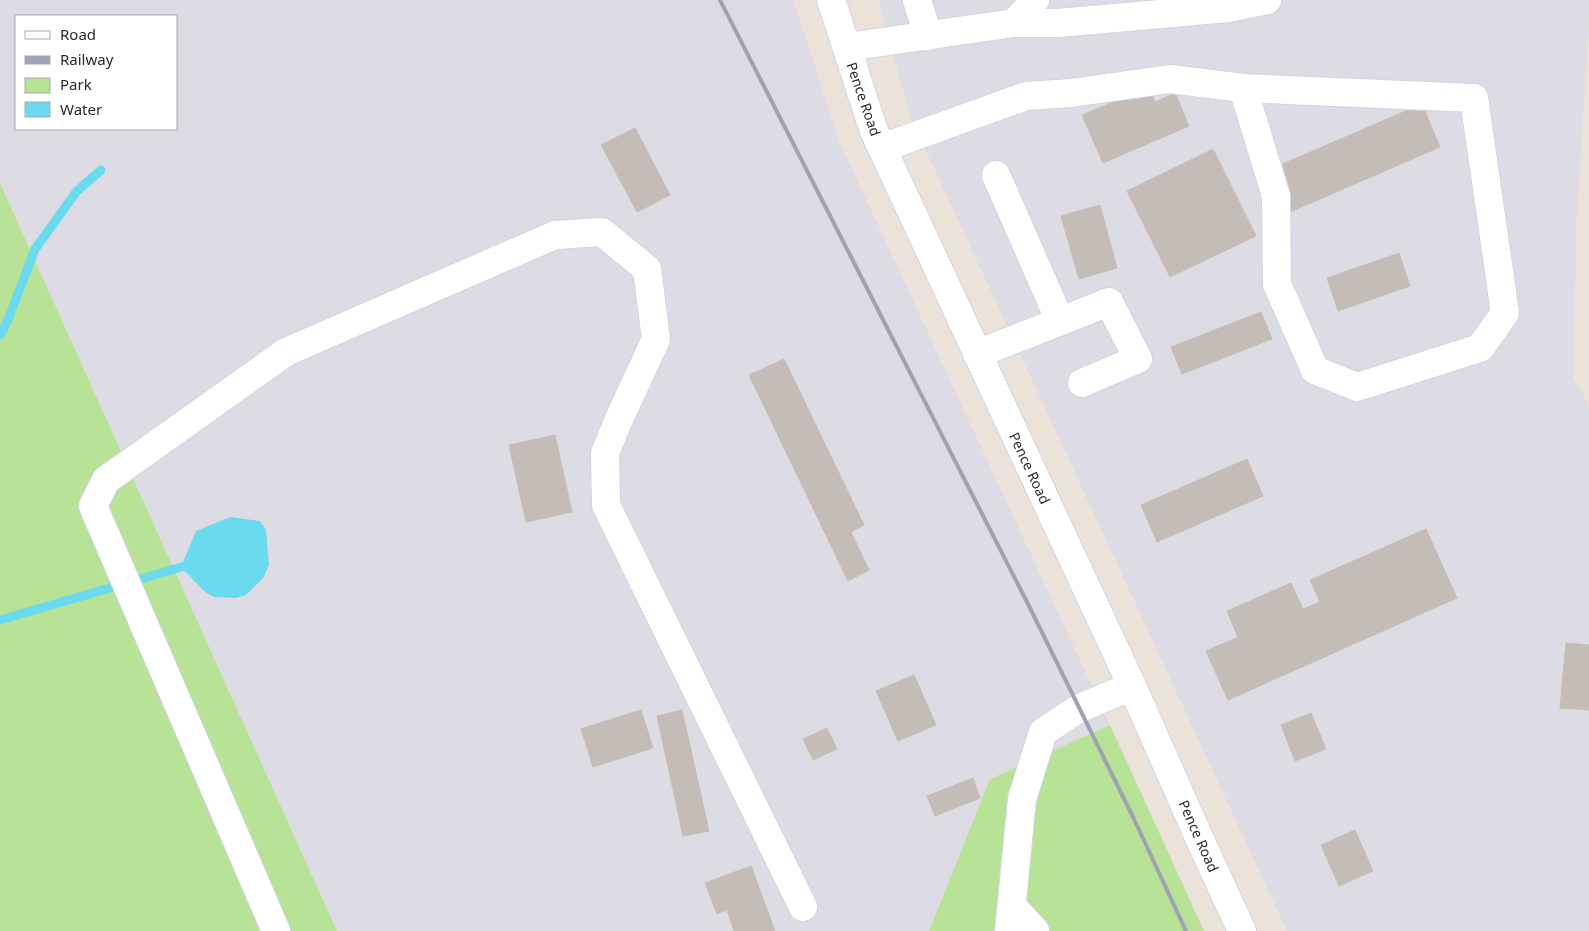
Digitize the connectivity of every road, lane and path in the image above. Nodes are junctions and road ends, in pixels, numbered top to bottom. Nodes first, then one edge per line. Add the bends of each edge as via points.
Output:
1 (831, 0) edge
2 (917, 0) edge
3 (1035, 0) edge
4 (1267, 0) edge
5 (1014, 23) junction
6 (928, 36) junction
7 (847, 48) junction
8 (1243, 88) junction
9 (882, 148) junction
10 (996, 175) dead end
11 (1060, 321) junction
12 (977, 354) junction
13 (1082, 383) dead end
14 (1132, 686) junction
15 (803, 906) dead end
16 (1011, 918) edge
17 (276, 931) edge
18 (1035, 931) edge
19 (1242, 931) edge

1 - 7 street, Pence Road
2 - 6 street
3 - 5 street
4 - 5 street via 1228,8 1058,23
5 - 6 street
6 - 7 street
7 - 9 street, Pence Road
8 - 8 street via 1474,98 1505,313 1480,348 1357,387 1315,370 1276,284 1276,196
8 - 9 street via 1170,79 1026,96
9 - 12 street, Pence Road
10 - 11 street
11 - 12 street
11 - 13 street via 1108,302 1138,359
12 - 14 street, Pence Road
14 - 16 street via 1078,709 1042,732 1022,799
14 - 19 street, Pence Road
15 - 17 street via 606,505 605,453 656,339 647,269 602,232 555,235 286,352 106,480 93,506
16 - 18 street

